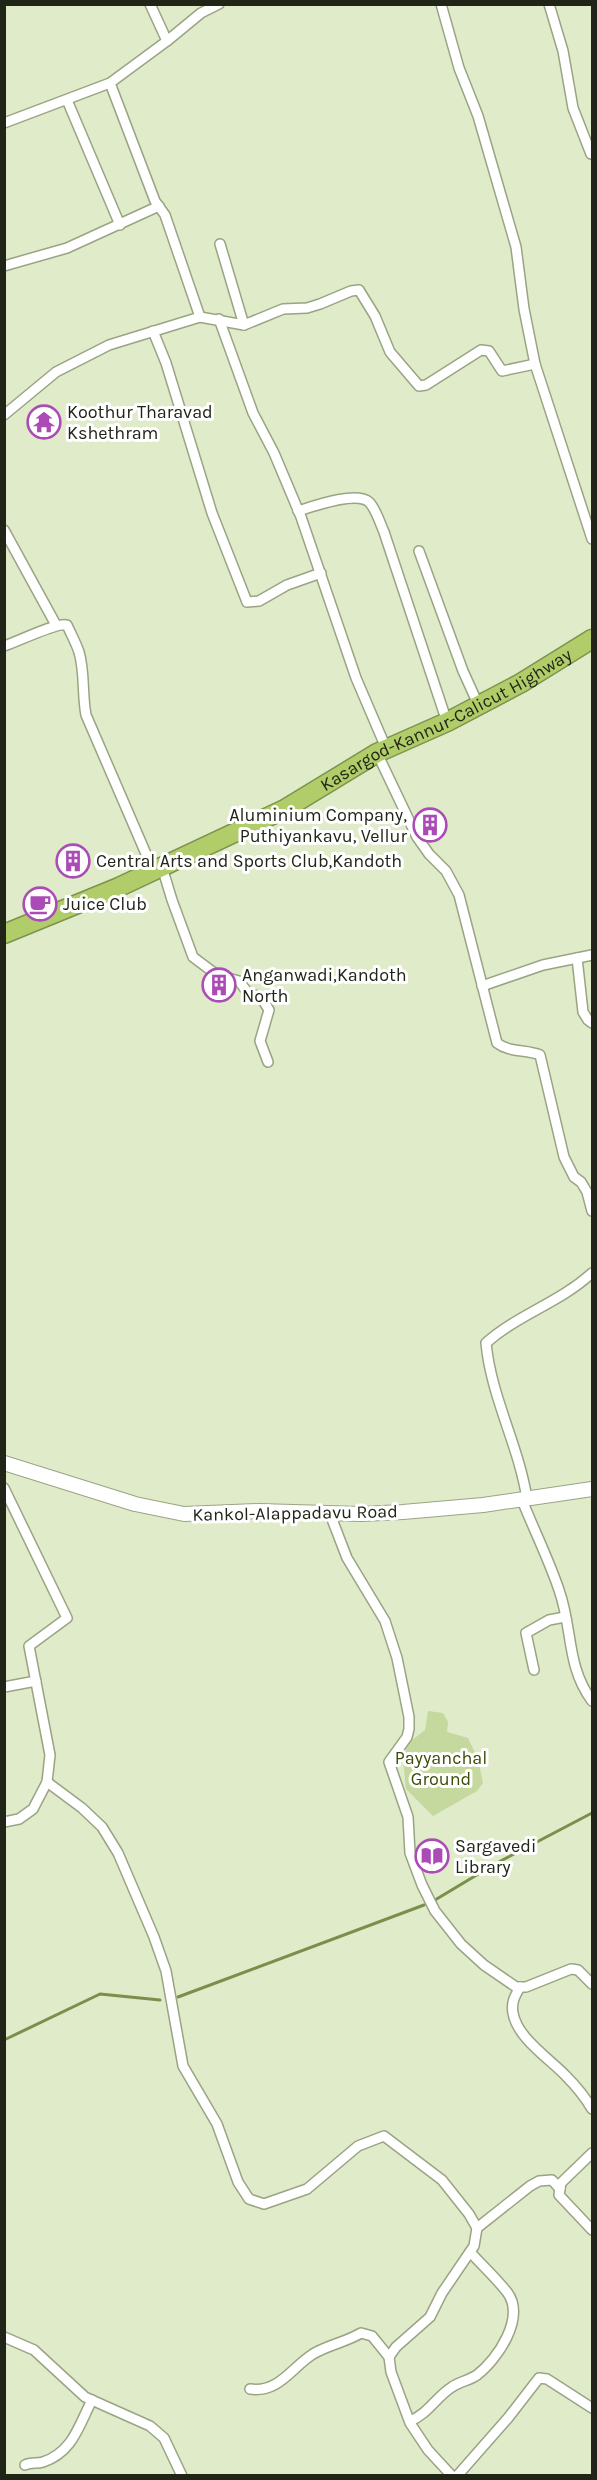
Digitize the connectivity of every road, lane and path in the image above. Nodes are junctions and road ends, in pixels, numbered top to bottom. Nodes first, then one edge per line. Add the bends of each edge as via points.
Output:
1 (150, 4) edge
2 (219, 4) edge
3 (441, 4) edge
4 (549, 4) edge
5 (168, 41) junction
6 (110, 83) junction
7 (67, 100) junction
8 (4, 123) edge
9 (592, 153) edge
10 (159, 206) junction
11 (120, 225) junction
12 (220, 244) dead end
13 (4, 266) edge
14 (200, 317) junction
15 (219, 319) junction
16 (243, 325) junction
17 (153, 332) junction
18 (535, 364) junction
19 (4, 415) edge
20 (298, 511) junction
21 (4, 530) edge
22 (592, 539) edge
23 (418, 550) dead end
24 (321, 573) junction
25 (56, 625) junction
26 (592, 639) edge
27 (4, 646) edge
28 (478, 705) junction
29 (447, 722) junction
30 (382, 750) junction
31 (158, 868) junction
32 (4, 934) edge
33 (592, 955) edge
34 (577, 958) junction
35 (482, 986) junction
36 (592, 1023) edge
37 (268, 1062) dead end
38 (592, 1211) edge
39 (592, 1273) edge
40 (4, 1463) edge
41 (4, 1488) edge
42 (592, 1489) edge
43 (525, 1499) junction
44 (330, 1514) junction
45 (565, 1617) junction
46 (534, 1670) dead end
47 (36, 1681) junction
48 (4, 1686) edge
49 (592, 1701) edge
50 (46, 1782) junction
51 (4, 1822) edge
52 (592, 1984) edge
53 (520, 1987) junction
54 (592, 2109) edge
55 (592, 2153) edge
56 (560, 2189) junction
57 (477, 2228) junction
58 (592, 2230) edge
59 (470, 2252) junction
60 (4, 2337) edge
61 (389, 2357) junction
62 (250, 2389) dead end
63 (92, 2400) junction
64 (592, 2408) edge
65 (410, 2421) junction
66 (25, 2465) dead end
67 (182, 2475) edge
68 (452, 2475) edge
69 (457, 2475) edge

1 - 5 street
2 - 5 street via 201,13
3 - 18 street via 516,247
4 - 9 street via 573,108
5 - 6 street
6 - 7 street
6 - 10 street
7 - 8 street
7 - 11 street
10 - 11 street
10 - 14 street
11 - 13 street via 67,248
12 - 16 street
14 - 15 street
14 - 17 street
15 - 16 street
15 - 20 street via 253,413
16 - 18 street via 283,309 307,308 359,290 390,352 419,386 481,350 489,351 502,370
17 - 19 street via 109,345 56,372
17 - 24 street via 212,513 247,602 259,601 287,585
18 - 22 street
20 - 24 street
20 - 29 street via 348,498 362,498 371,504 384,532
21 - 25 street
23 - 28 street
24 - 30 street
25 - 27 street
25 - 31 street via 67,626 80,654 86,715
26 - 28 highway, Kasargod-Kannur-Calicut Highway
28 - 29 highway, Kasargod-Kannur-Calicut Highway
29 - 30 highway, Kasargod-Kannur-Calicut Highway
30 - 31 highway, Kasargod-Kannur-Calicut Highway via 285,809
30 - 35 street via 417,837 446,871 459,895
31 - 32 highway, Kasargod-Kannur-Calicut Highway
31 - 37 street via 193,957 217,975 239,981 248,993 261,997 268,1010 260,1041
33 - 34 street
34 - 35 street
34 - 36 street via 583,1012
35 - 38 street via 497,1043 503,1048 540,1055 564,1157 587,1192
39 - 43 street via 573,1291 500,1331 486,1343
40 - 44 main road, Kankol-Alappadavu Road via 162,1511
41 - 47 street via 68,1618 29,1646
42 - 43 main road, Kankol-Alappadavu Road
43 - 44 main road, Kankol-Alappadavu Road via 455,1508
43 - 45 street via 560,1592
44 - 53 street via 347,1558 385,1621 397,1658 409,1730 389,1761 408,1817 410,1853 422,1886 435,1911 461,1944 483,1965
45 - 46 street via 549,1620 526,1633
45 - 49 street via 572,1659
47 - 48 street
47 - 50 street via 50,1755
50 - 51 street via 33,1809 19,1819
50 - 57 street via 102,1827 118,1853 166,1971 183,2066 217,2124 238,2182 249,2199 264,2204 308,2189 358,2146 384,2136 442,2180
52 - 53 street via 578,1970 570,1969
53 - 54 street via 512,2001 518,2025
55 - 56 street via 561,2183
56 - 57 street via 552,2180 539,2181
56 - 58 street via 559,2195
57 - 59 street
59 - 61 street via 430,2317
59 - 65 street via 512,2301 515,2311 508,2333 476,2376 452,2387 420,2417
60 - 63 street via 34,2349
61 - 62 street via 372,2336 361,2333 314,2354 275,2387
61 - 65 street
63 - 66 street via 67,2449 42,2462
63 - 67 street via 150,2426 164,2438
64 - 69 street via 547,2379 539,2378
65 - 68 street via 428,2450

